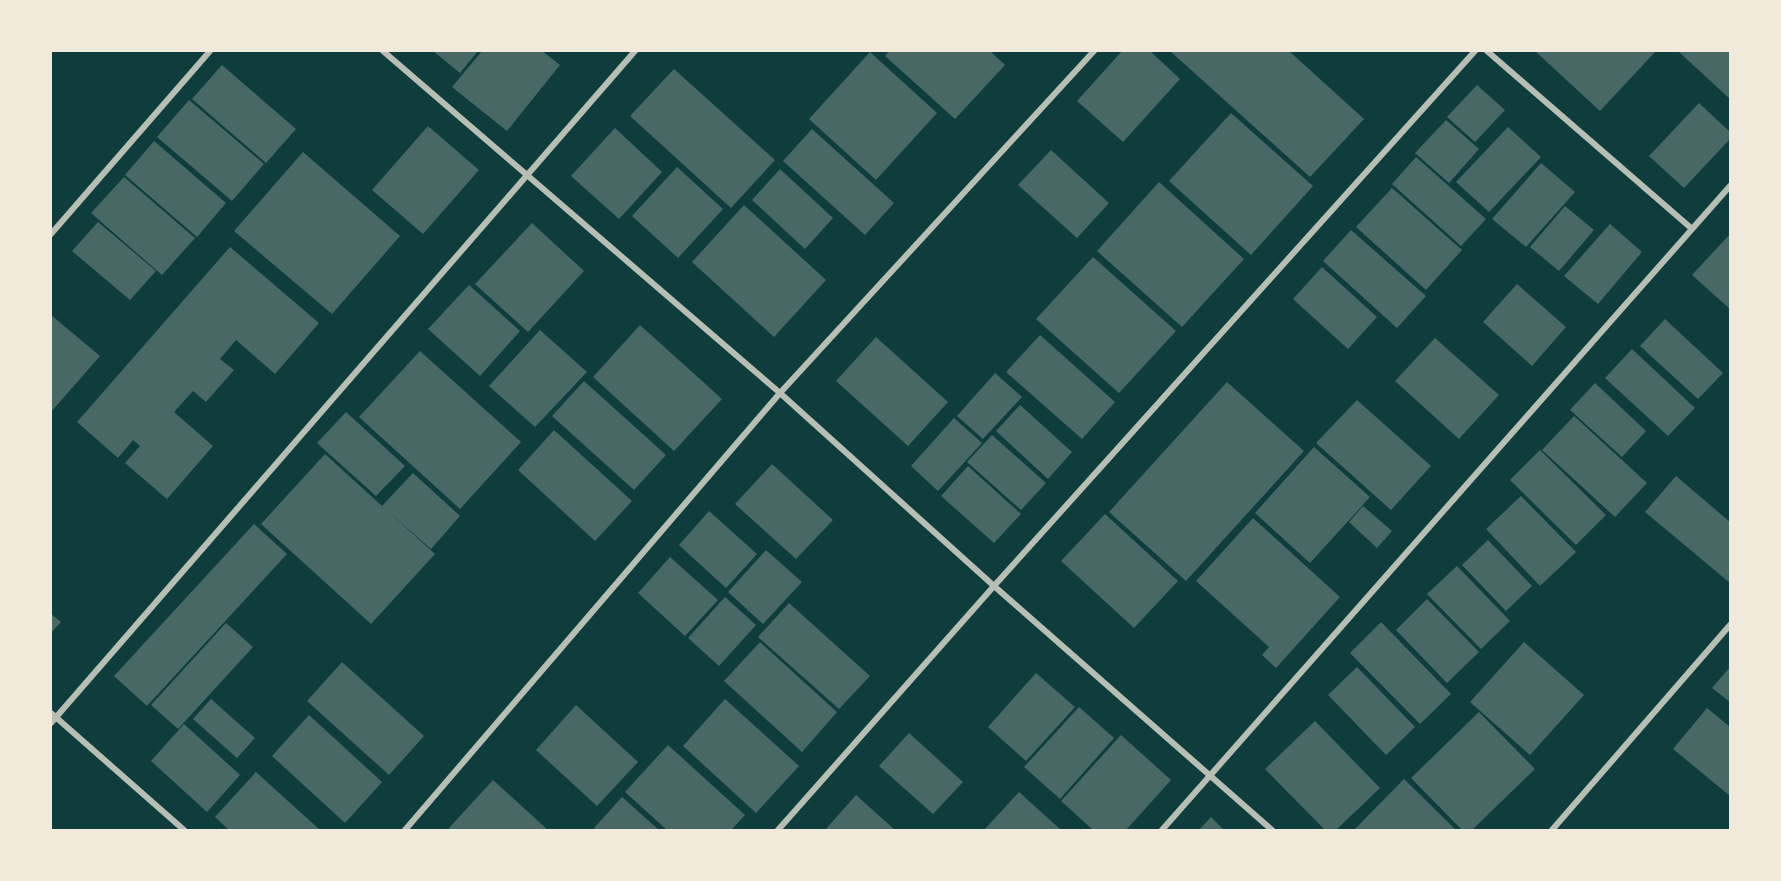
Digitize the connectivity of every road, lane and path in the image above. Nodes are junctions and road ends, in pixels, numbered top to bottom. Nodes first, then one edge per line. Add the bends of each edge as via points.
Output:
1 (210, 51) edge
2 (383, 51) edge
3 (635, 51) edge
4 (1095, 51) edge
5 (1475, 51) edge
6 (1487, 51) edge
7 (527, 174) junction
8 (1730, 186) edge
9 (1691, 228) junction
10 (51, 234) edge
11 (780, 393) junction
12 (994, 586) junction
13 (1730, 625) edge
14 (53, 718) edge
15 (1209, 776) junction
16 (184, 830) edge
17 (405, 830) edge
18 (778, 830) edge
19 (1162, 830) edge
20 (1272, 830) edge
21 (1552, 830) edge

1 - 10 street
2 - 7 street
3 - 7 street
4 - 11 street
5 - 12 street
6 - 9 street
7 - 11 street
7 - 14 street
8 - 9 street
9 - 15 street
11 - 12 street
11 - 17 street
12 - 15 street
12 - 18 street
13 - 21 street
14 - 16 street
15 - 19 street
15 - 20 street

